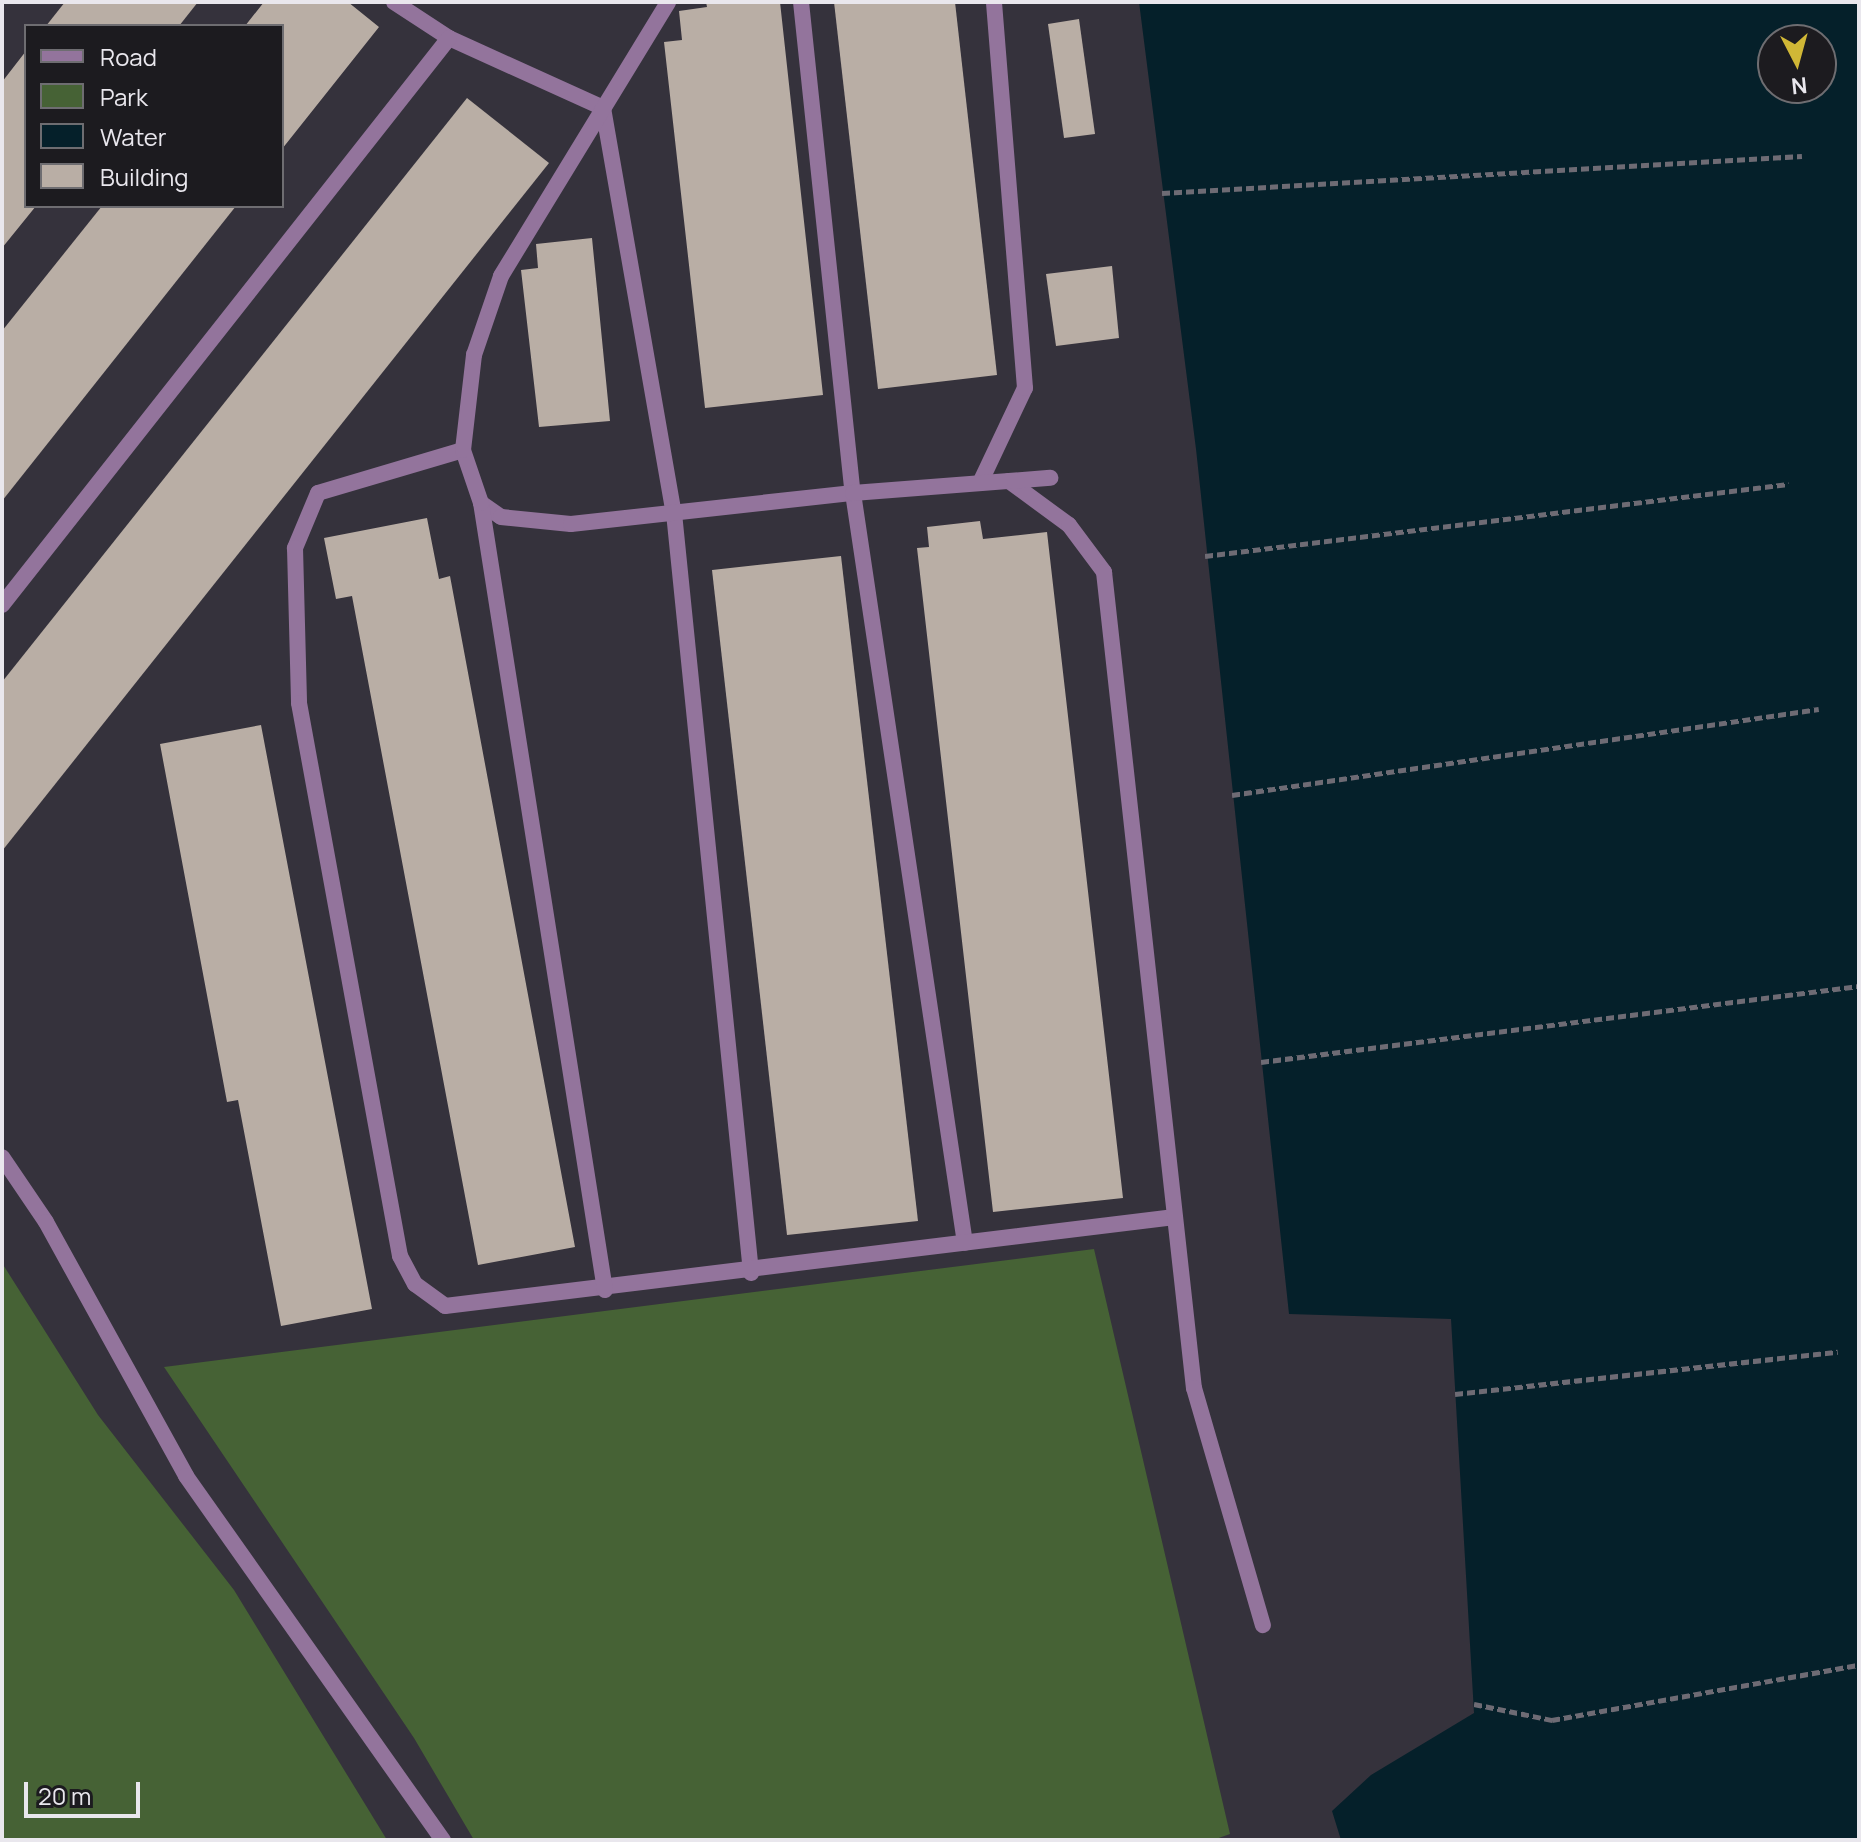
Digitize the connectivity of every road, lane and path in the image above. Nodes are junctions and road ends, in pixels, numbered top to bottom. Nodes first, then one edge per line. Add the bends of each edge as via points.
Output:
1 (394, 2) edge
2 (668, 2) edge
3 (801, 2) edge
4 (994, 2) edge
5 (449, 38) junction
6 (603, 108) junction
7 (1802, 156) dead end
8 (1162, 193) dead end
9 (463, 450) junction
10 (1050, 478) dead end
11 (1009, 481) junction
12 (980, 483) junction
13 (1789, 484) dead end
14 (853, 493) junction
15 (481, 503) junction
16 (674, 513) junction
17 (1205, 556) dead end
18 (2, 605) edge
19 (1819, 709) dead end
20 (1232, 795) dead end
21 (1859, 986) edge
22 (1261, 1062) dead end
23 (2, 1157) edge
24 (1175, 1217) junction
25 (965, 1243) junction
26 (751, 1273) junction
27 (605, 1290) junction
28 (1838, 1352) dead end
29 (1455, 1394) dead end
30 (1263, 1625) dead end
31 (1859, 1665) edge
32 (1474, 1704) dead end
33 (443, 1840) edge

1 - 5 street
2 - 6 street
3 - 14 street
4 - 12 street via 1025,388
5 - 6 street
5 - 18 street
6 - 9 street via 501,276 474,355
6 - 16 street
7 - 8 path
9 - 15 street
9 - 27 street via 318,493 295,548 299,703 400,1256 415,1284 445,1306
10 - 11 street
11 - 12 street
11 - 24 street via 1069,525 1104,572
12 - 14 street
13 - 17 path
14 - 16 street
14 - 25 street
15 - 16 street via 501,517 537,525
15 - 27 street
16 - 26 street
19 - 20 path
21 - 22 path
23 - 33 street via 46,1222 186,1476
24 - 25 street
24 - 30 street via 1194,1388
25 - 26 street
26 - 27 street
28 - 29 path
31 - 32 path via 1552,1720

